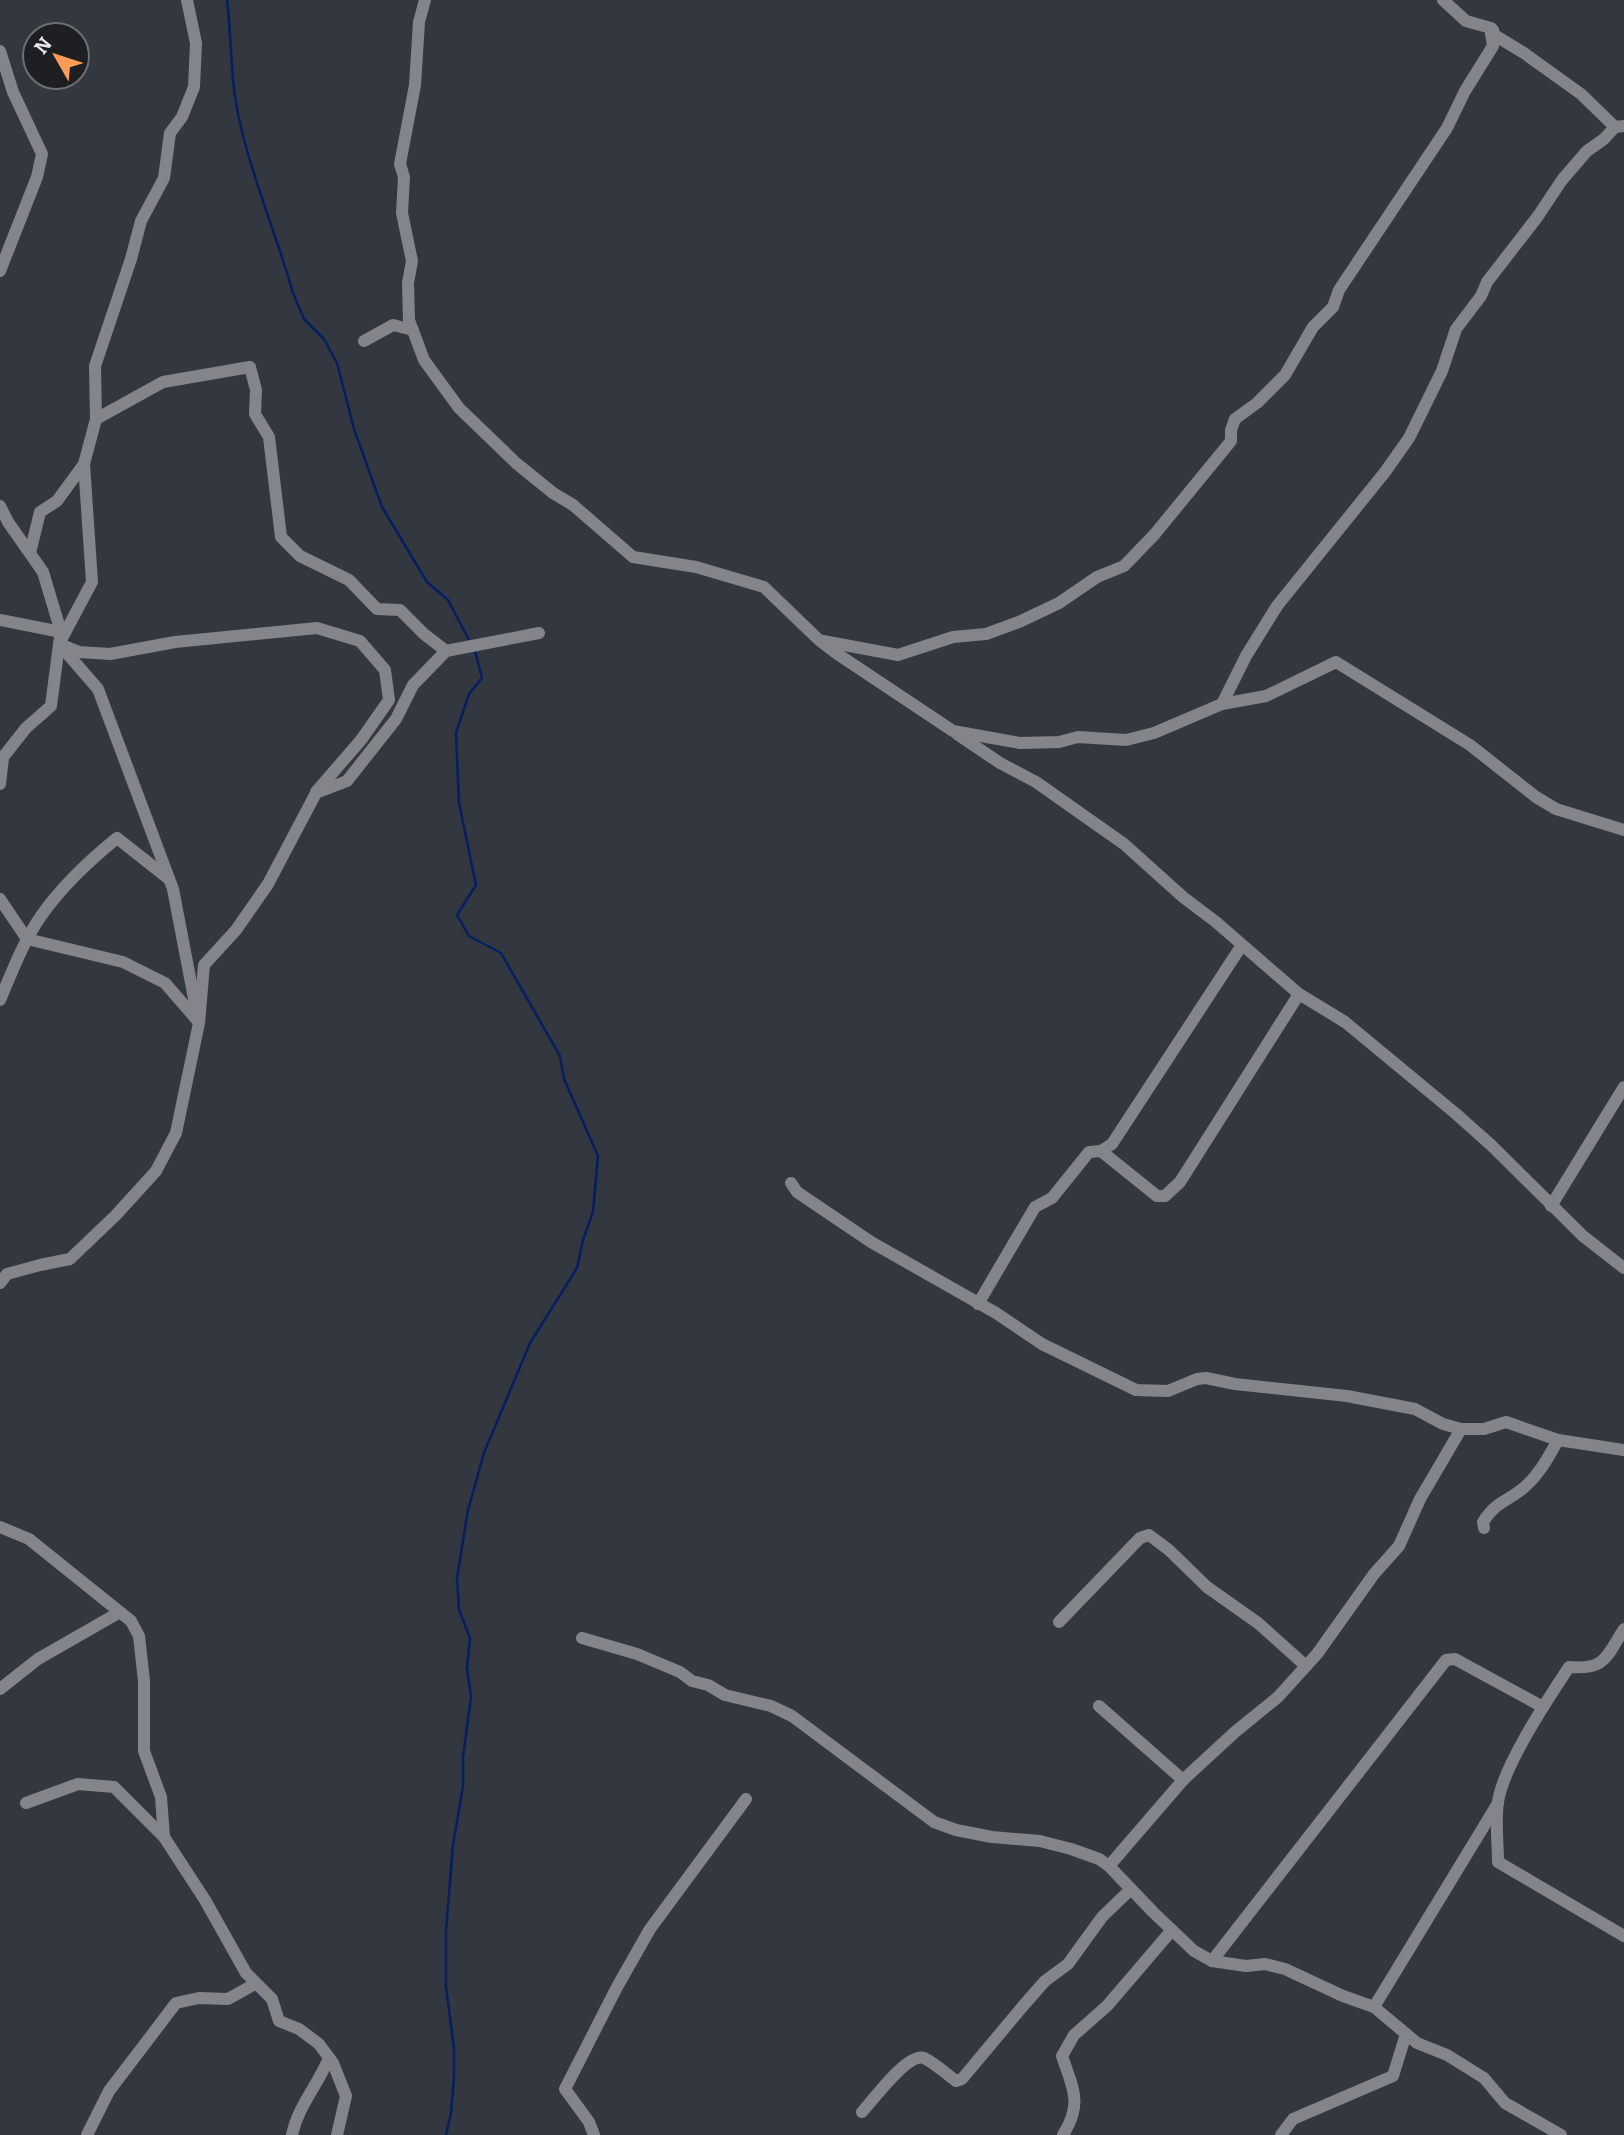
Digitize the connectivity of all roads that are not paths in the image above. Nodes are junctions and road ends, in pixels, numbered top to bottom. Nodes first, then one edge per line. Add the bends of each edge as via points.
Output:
1 (187, 0) edge
2 (425, 0) edge
3 (1443, 0) edge
4 (1491, 33) junction
5 (0, 51) edge
6 (1619, 126) edge
7 (0, 271) edge
8 (413, 330) junction
9 (364, 341) dead end
10 (96, 418) junction
11 (84, 464) junction
12 (0, 506) edge
13 (30, 553) junction
14 (0, 620) edge
15 (539, 634) dead end
16 (60, 638) junction
17 (819, 640) junction
18 (446, 651) junction
19 (1222, 704) junction
20 (953, 731) junction
21 (1, 760) edge
22 (0, 784) edge
23 (316, 793) junction
24 (1624, 830) edge
25 (169, 879) junction
26 (0, 899) edge
27 (27, 939) junction
28 (1242, 945) junction
29 (1299, 994) junction
30 (0, 1000) edge
31 (199, 1023) junction
32 (1624, 1087) edge
33 (1101, 1151) junction
34 (791, 1183) dead end
35 (1551, 1206) junction
36 (1624, 1268) edge
37 (0, 1283) edge
38 (978, 1304) junction
39 (1461, 1429) junction
40 (1558, 1440) junction
41 (1624, 1450) edge
42 (0, 1527) edge
43 (1484, 1528) dead end
44 (120, 1612) junction
45 (1059, 1622) dead end
46 (1624, 1629) edge
47 (582, 1639) dead end
48 (1306, 1667) junction
49 (0, 1689) edge
50 (1099, 1706) dead end
51 (1543, 1707) junction
52 (1183, 1780) junction
53 (746, 1799) dead end
54 (1498, 1802) junction
55 (26, 1803) dead end
56 (164, 1837) junction
57 (1109, 1866) junction
58 (1131, 1889) junction
59 (1172, 1930) junction
60 (1624, 1936) edge
61 (1212, 1961) junction
62 (255, 1984) junction
63 (1374, 2007) junction
64 (1406, 2034) junction
65 (329, 2058) junction
66 (862, 2112) dead end
67 (88, 2135) edge
68 (292, 2135) edge
69 (337, 2135) edge
70 (594, 2135) edge
71 (1063, 2135) edge
72 (1281, 2135) edge
73 (1561, 2135) edge

1 - 10 street via 196,43 194,86 170,133 164,178 141,221 95,366
2 - 8 street via 400,164 402,213 412,261 408,283
3 - 4 street via 1466,21 1491,28
4 - 6 street via 1581,94
4 - 17 street via 1493,46 1447,128 1339,290 1329,313 1313,327 1285,375 1235,419 1225,450 1124,566 1097,577 1059,603 986,634 953,637 898,655
5 - 7 street via 42,154
6 - 19 street via 1587,151 1562,180 1487,282 1456,329 1442,371 1409,438 1277,606
8 - 9 street via 393,325
8 - 17 street via 424,360 459,408 516,463 633,557 696,567 764,587
10 - 11 street
10 - 18 street via 163,382 250,367 256,390 255,414 269,437 281,537 300,556 349,580 377,609 400,610
11 - 13 street via 57,501 40,512
11 - 16 street via 92,582
12 - 13 street
13 - 16 street via 43,572
14 - 16 street
15 - 18 street
16 - 21 street via 51,706
16 - 23 street via 79,652 110,654 175,642 317,628 360,641 385,670 389,700
16 - 25 street via 98,689
17 - 20 street
18 - 23 street via 413,684 396,719 347,781
19 - 20 street via 1126,740 1077,737 1020,743
19 - 24 street via 1266,696 1336,662 1470,745 1556,809
20 - 28 street via 1124,844
21 - 22 street
23 - 31 street via 268,884 204,965
25 - 27 street via 117,838 93,857 41,915
25 - 31 street
26 - 27 street
27 - 30 street
27 - 31 street via 123,962 165,983
28 - 29 street
28 - 33 street via 1112,1144
29 - 33 street via 1180,1182 1166,1196 1157,1196
29 - 35 street via 1345,1022 1455,1113
31 - 37 street via 176,1133 156,1171 70,1259 8,1274
32 - 35 street
33 - 38 street via 1089,1152 1052,1198 1035,1207
34 - 38 street via 797,1192 871,1242
35 - 36 street
38 - 39 street via 1042,1344 1136,1390 1168,1391 1206,1378 1415,1409
39 - 40 street via 1484,1429 1506,1422
39 - 48 street via 1399,1546
40 - 41 street
40 - 43 street via 1536,1477 1492,1508
42 - 44 street via 29,1539
44 - 49 street via 38,1659
44 - 56 street via 139,1636 144,1751 161,1797
45 - 48 street via 1140,1538 1149,1535
46 - 51 street via 1602,1664 1569,1668
47 - 57 street via 637,1654 725,1695 792,1716 934,1822 992,1837 1040,1840
48 - 52 street via 1279,1697
50 - 52 street
51 - 54 street via 1505,1778
51 - 61 street via 1455,1659 1446,1660
52 - 57 street
53 - 70 street via 650,1929 565,2089
54 - 60 street via 1498,1862
54 - 63 street
55 - 56 street via 78,1784 114,1787
56 - 62 street
57 - 58 street
58 - 59 street
58 - 66 street via 962,2079 956,2081 916,2057
59 - 61 street
59 - 71 street via 1107,2006 1074,2035 1062,2056 1076,2103
61 - 63 street via 1285,1969
62 - 65 street via 272,1999 279,2021 299,2029
62 - 67 street via 228,1999 176,2003 109,2091
63 - 64 street
64 - 72 street via 1393,2076 1293,2119
64 - 73 street via 1484,2078 1505,2103
65 - 68 street via 296,2117
65 - 69 street via 346,2096

